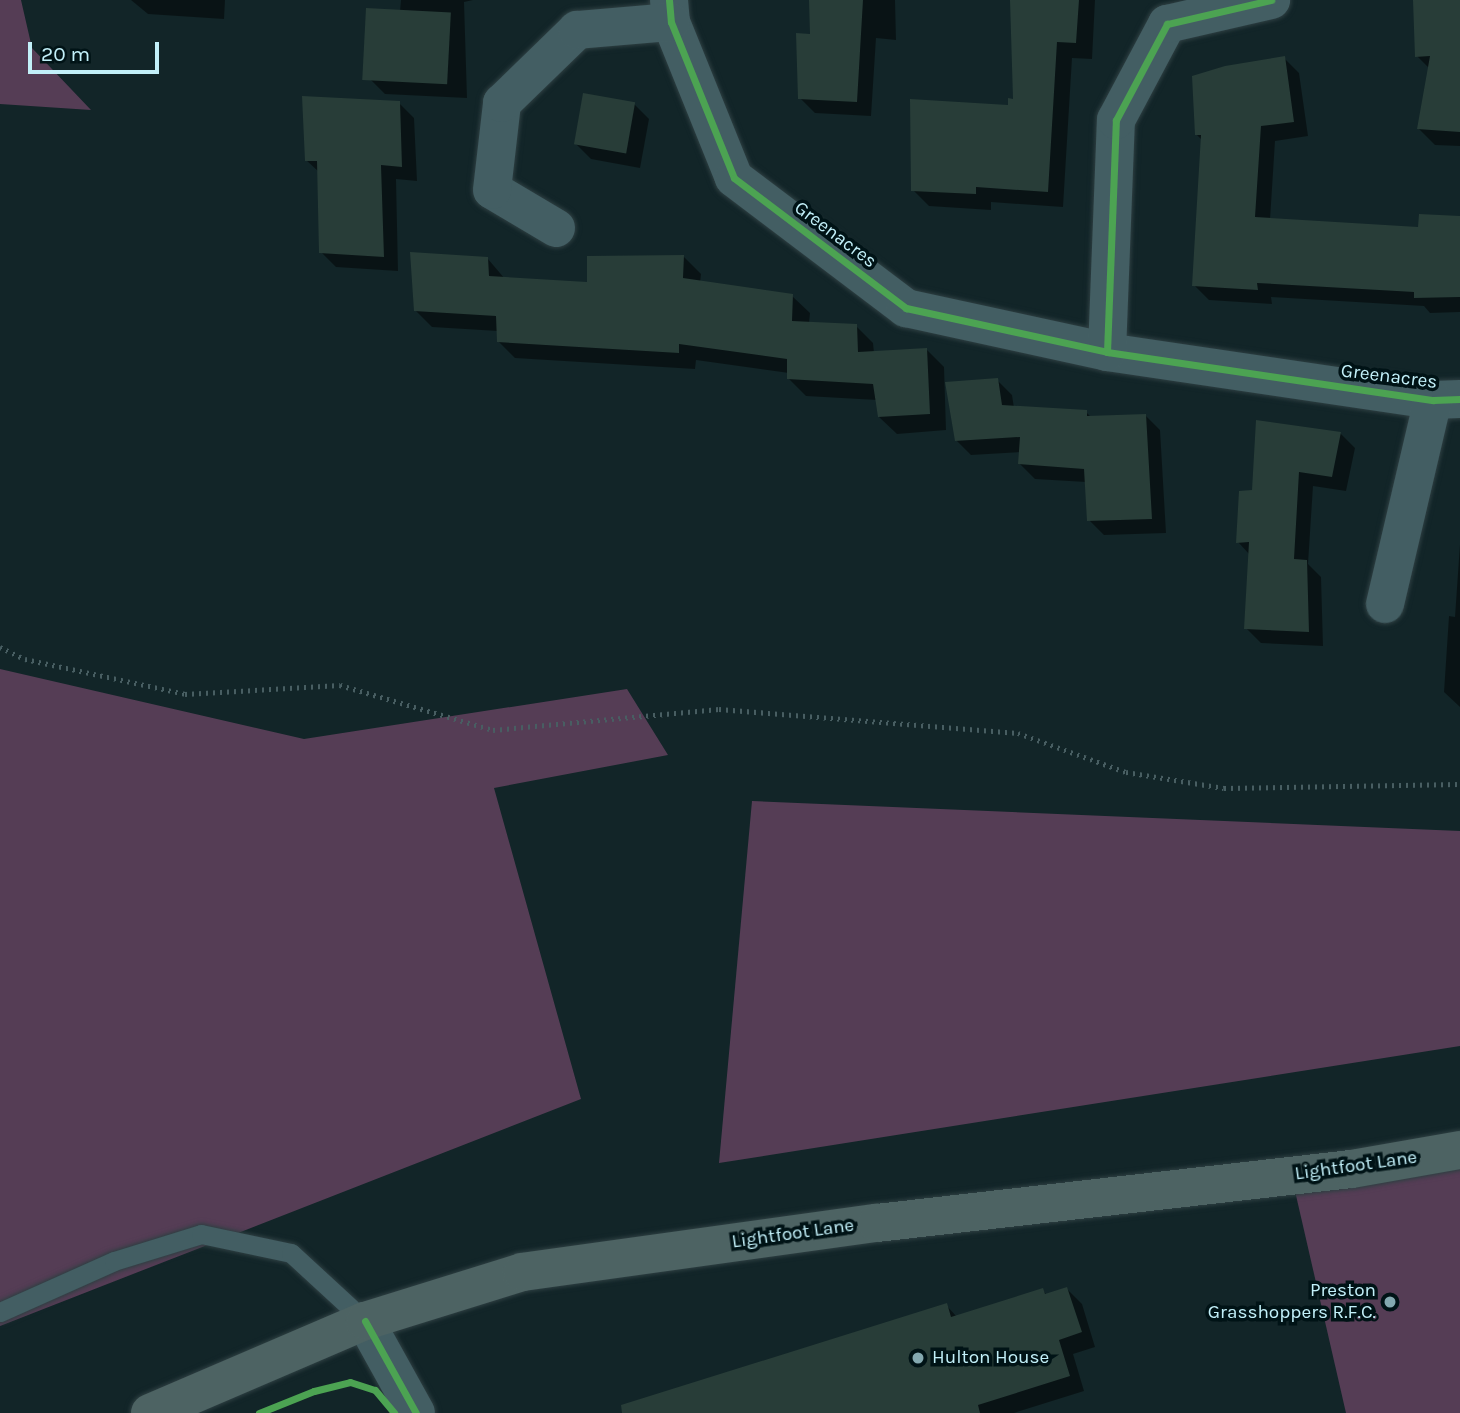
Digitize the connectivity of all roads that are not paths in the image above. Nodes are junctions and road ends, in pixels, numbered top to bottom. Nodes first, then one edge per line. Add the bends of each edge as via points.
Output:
1 (1271, 0) edge
2 (670, 11) edge
3 (556, 228) dead end
4 (1107, 352) junction
5 (1446, 400) edge
6 (1385, 604) dead end
7 (1460, 1150) edge
8 (0, 1312) edge
9 (365, 1321) junction
10 (149, 1413) edge
11 (416, 1413) edge

1 - 4 street via 1167,24 1116,120
2 - 3 street, Greenacres via 578,30 502,103 492,190
2 - 4 street, Greenacres via 734,178 906,308
4 - 5 street, Greenacres
5 - 6 street, Greenacres
7 - 9 main road, Lightfoot Lane via 1352,1169 877,1223 523,1272
8 - 9 lane via 114,1261 201,1234 291,1253
9 - 10 main road, Lightfoot Lane
9 - 11 street

